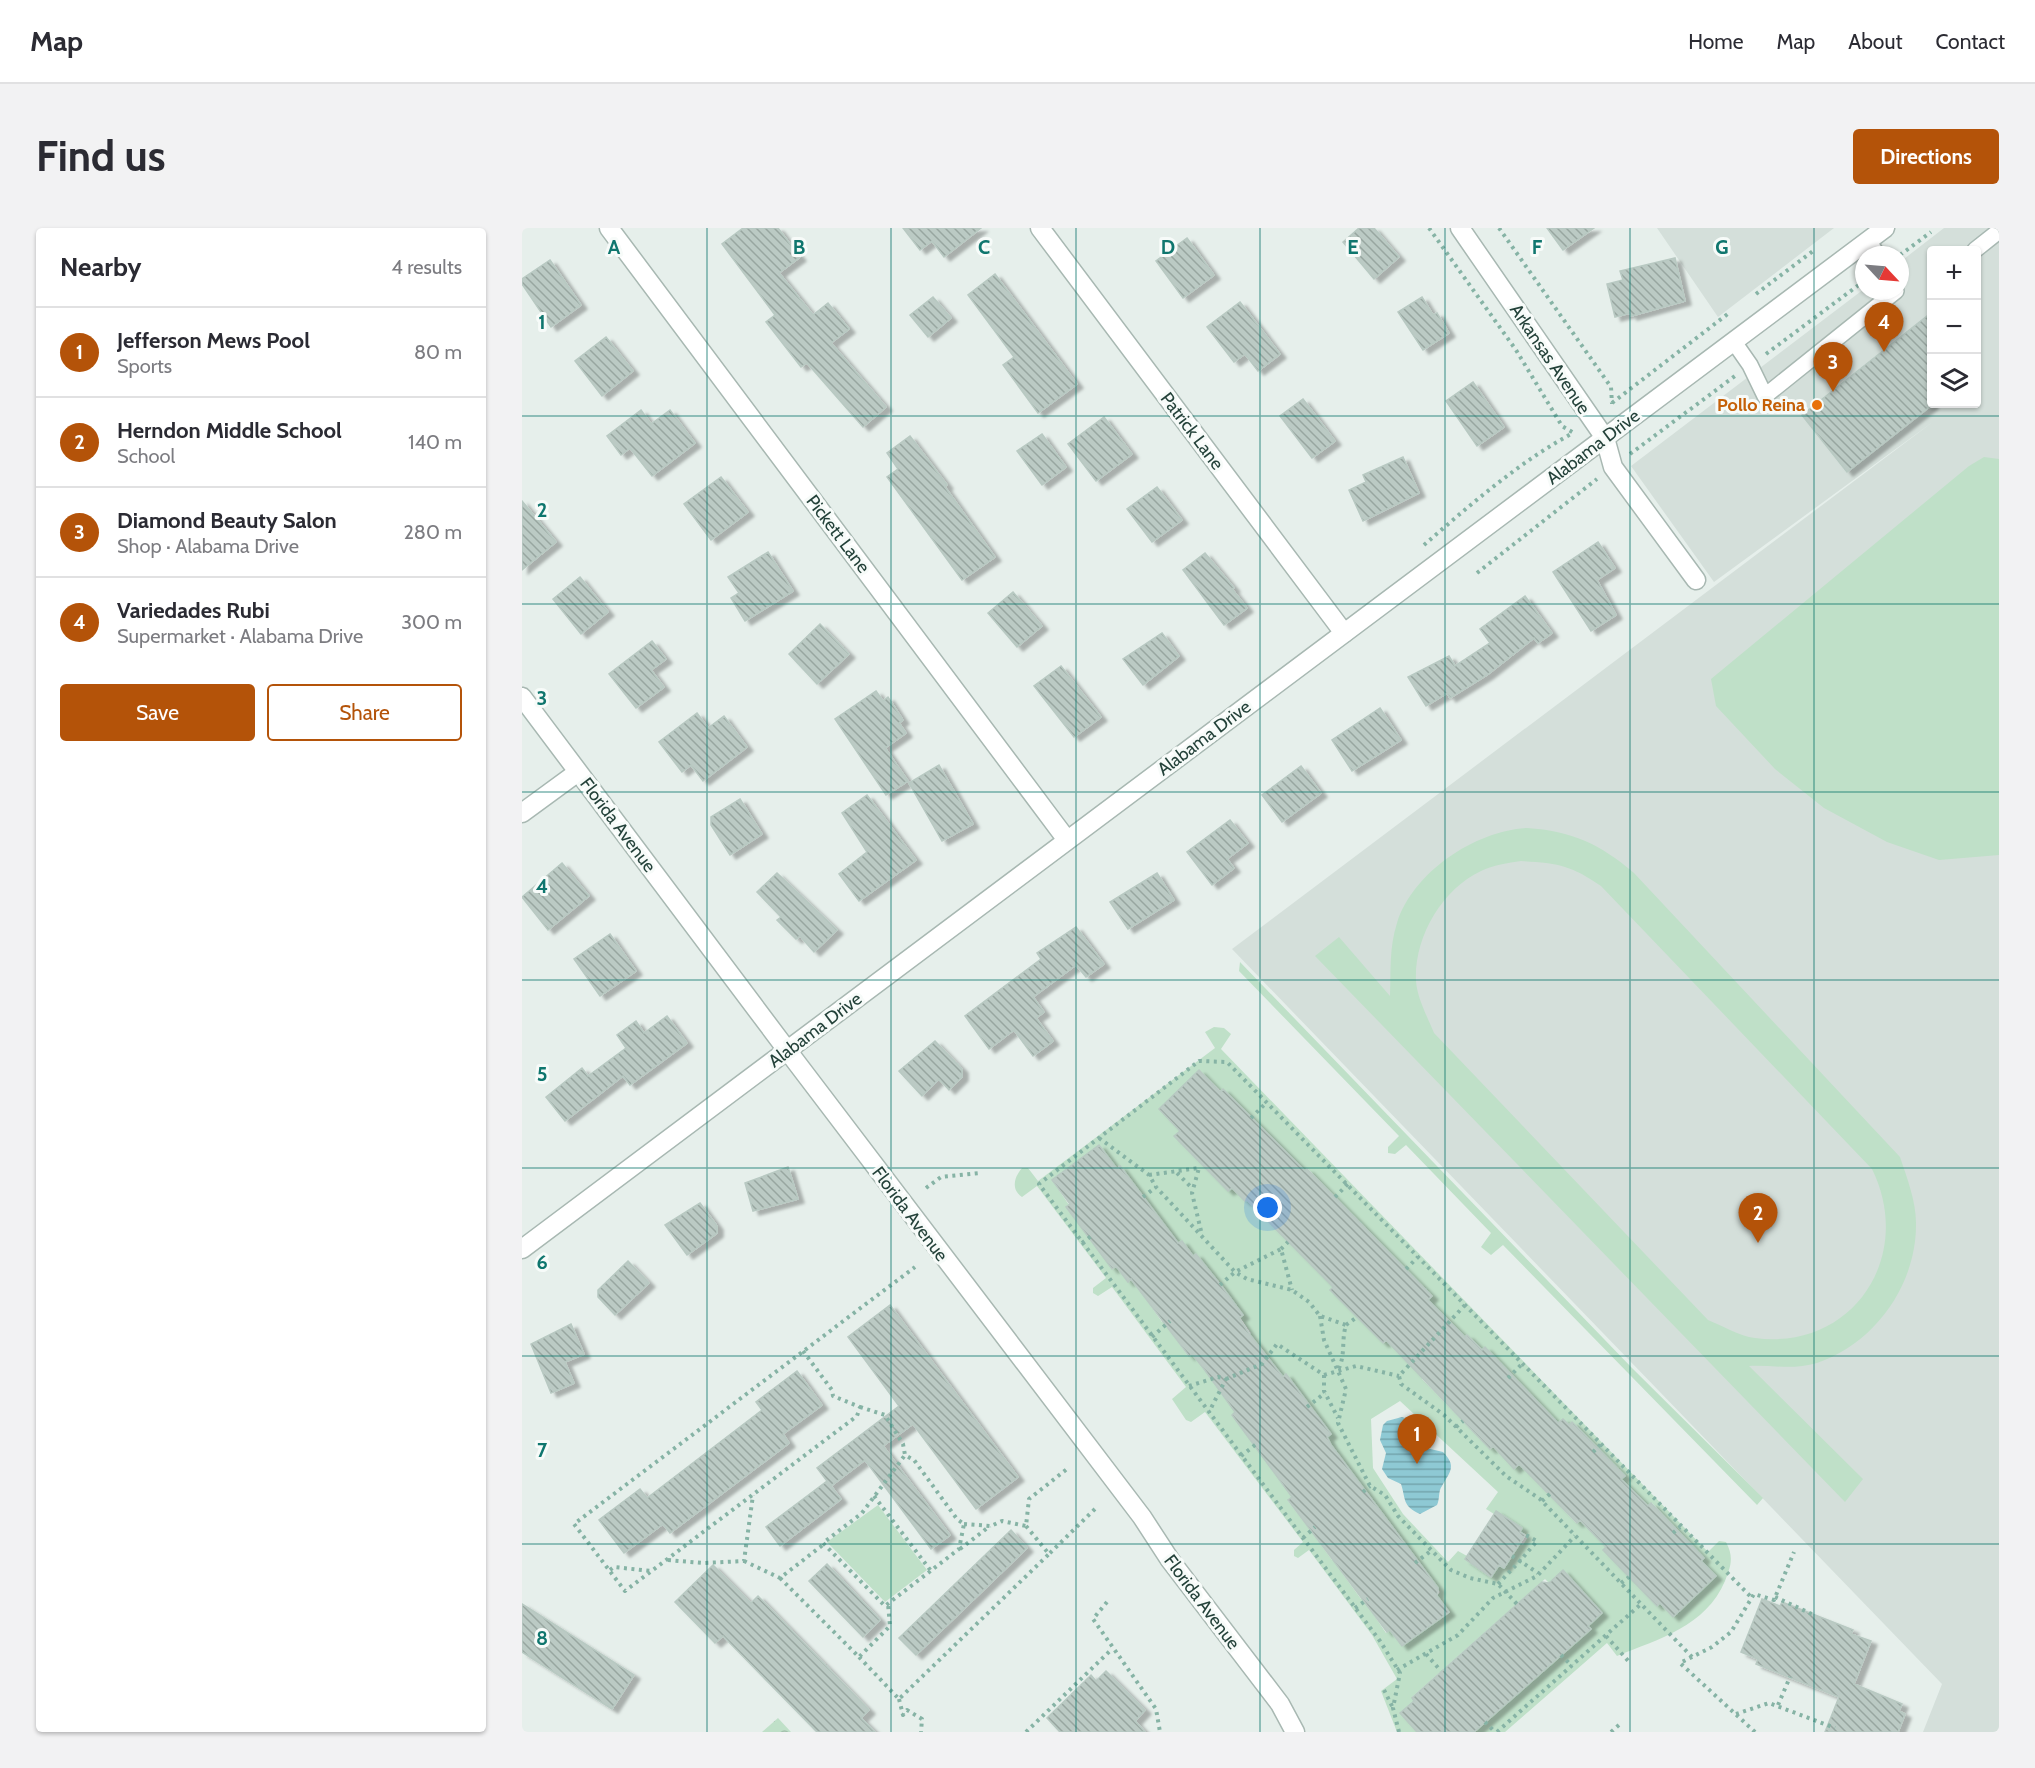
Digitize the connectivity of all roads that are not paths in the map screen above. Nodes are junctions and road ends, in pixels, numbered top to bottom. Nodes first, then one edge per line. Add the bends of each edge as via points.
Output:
1 (609, 228) edge
2 (1040, 228) edge
3 (1460, 228) edge
4 (1886, 228) edge
5 (1999, 231) edge
6 (1874, 246) edge
7 (1980, 246) edge
8 (1855, 260) edge
9 (1885, 300) edge
10 (1734, 342) junction
11 (1605, 438) junction
12 (1696, 580) dead end
13 (1344, 633) junction
14 (522, 697) edge
15 (578, 771) junction
16 (522, 813) edge
17 (1067, 840) junction
18 (787, 1050) junction
19 (522, 1249) edge
20 (1295, 1732) edge

1 - 17 street, Pickett Lane
2 - 13 street, Patrick Lane
3 - 11 street, Arkansas Avenue
4 - 6 street, Alabama Drive
5 - 7 lane
8 - 10 street, Alabama Drive
9 - 10 lane via 1765,396
10 - 11 street, Alabama Drive
11 - 12 street, Arkansas Avenue via 1613,466
11 - 13 street, Alabama Drive
13 - 17 street, Alabama Drive
14 - 15 street, Florida Avenue
15 - 16 street
15 - 18 street, Florida Avenue
17 - 18 street, Alabama Drive
18 - 19 street, Alabama Drive
18 - 20 street, Florida Avenue via 1142,1517 1170,1560 1281,1704

